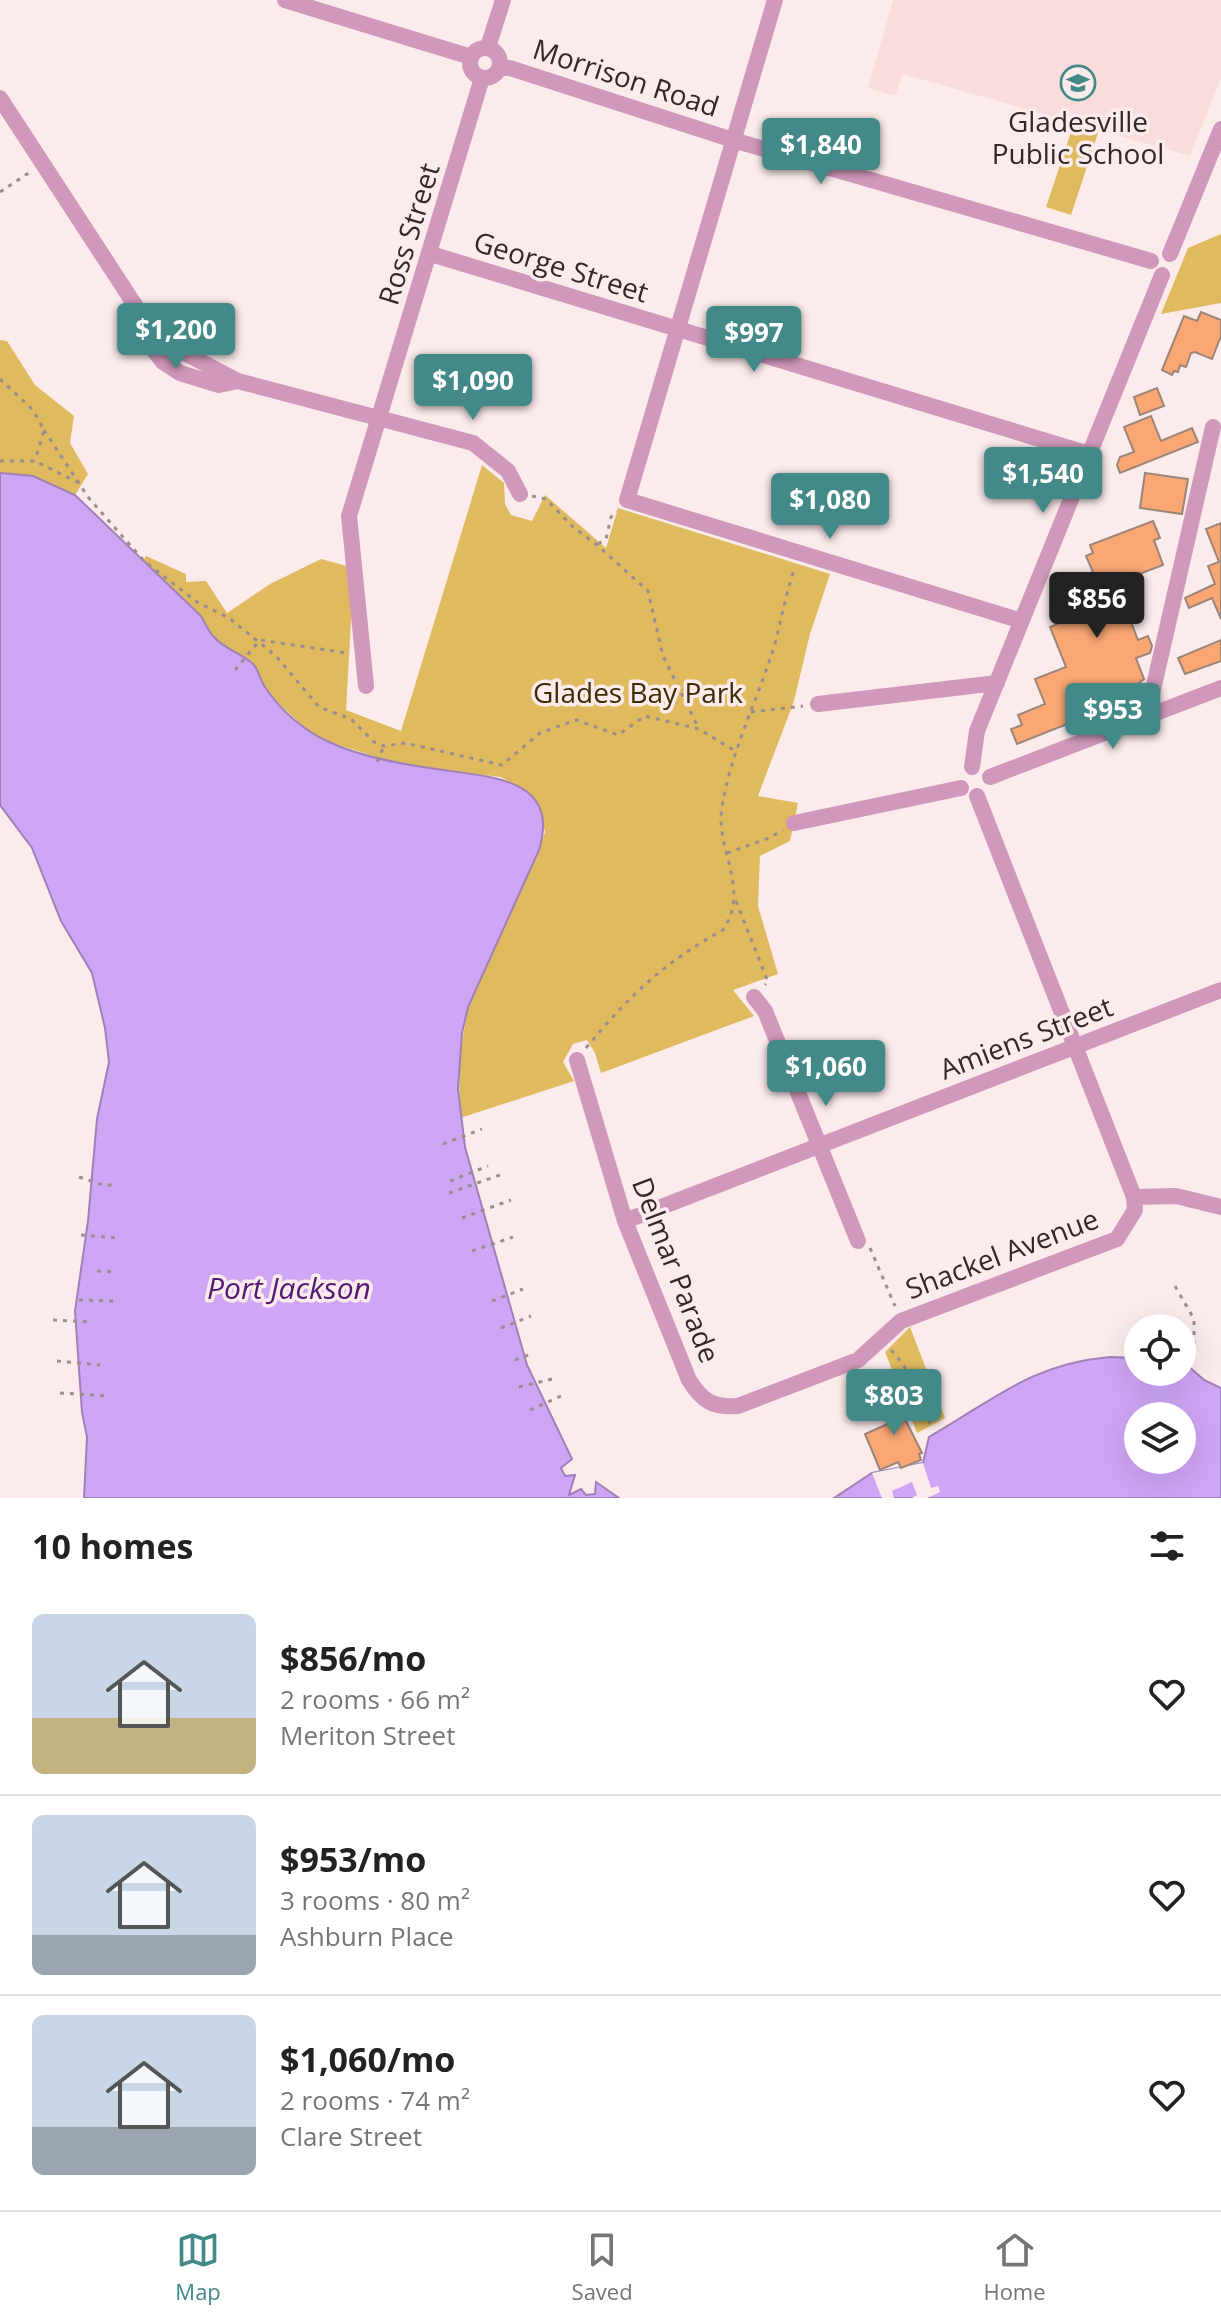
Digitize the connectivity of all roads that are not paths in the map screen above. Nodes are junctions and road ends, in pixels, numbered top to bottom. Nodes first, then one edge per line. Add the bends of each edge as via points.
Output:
1 (285, 0) edge
2 (503, 0) edge
3 (775, 0) edge
4 (488, 47) junction
5 (471, 57) junction
6 (499, 68) junction
7 (482, 78) junction
8 (0, 98) edge
9 (1221, 129) edge
10 (733, 140) junction
11 (431, 254) junction
12 (1170, 254) junction
13 (1151, 261) junction
14 (1162, 275) junction
15 (677, 329) junction
16 (378, 417) junction
17 (1213, 427) dead end
18 (1089, 454) junction
19 (520, 494) road end
20 (1022, 621) junction
21 (997, 683) junction
22 (366, 686) dead end
23 (1221, 688) edge
24 (818, 704) road end
25 (1147, 716) junction
26 (972, 767) junction
27 (990, 777) junction
28 (961, 788) junction
29 (977, 796) junction
30 (794, 823) road end
31 (1221, 990) edge
32 (754, 997) road end
33 (1073, 1047) junction
34 (577, 1060) road end
35 (819, 1146) junction
36 (1135, 1203) junction
37 (1221, 1207) edge
38 (625, 1221) junction
39 (865, 1245) road end
40 (883, 1341) joint

1 - 5 street
2 - 4 street
3 - 10 street
4 - 5 street
4 - 6 street via 497,54
5 - 7 street via 471,69
6 - 7 street
6 - 10 street, Morrison Road
7 - 11 street, Ross Street
8 - 16 street via 144,319 177,349 238,381
9 - 12 street
10 - 13 street, Morrison Road
10 - 15 street
11 - 15 street, George Street
11 - 16 street, Ross Street
12 - 13 street via 1159,253
12 - 14 street via 1173,267
13 - 14 street
14 - 18 street
15 - 18 street, George Street
15 - 20 street via 627,500
16 - 19 street via 473,443 508,471
16 - 22 street, Ross Street via 349,516
17 - 25 street
18 - 20 street
20 - 21 street
21 - 24 street
21 - 26 street via 977,731
23 - 25 street
25 - 27 street
26 - 27 street via 982,767
26 - 28 street
27 - 29 street
28 - 29 street
28 - 30 street
29 - 33 street
31 - 33 street, Amiens Street
32 - 35 street via 765,1011
33 - 35 street, Amiens Street
33 - 36 street
34 - 38 street, Delmar Parade
35 - 38 street, Amiens Street
35 - 39 street
36 - 37 street via 1176,1196
36 - 40 street, Shackel Avenue via 1117,1239 901,1321
38 - 40 street, Delmar Parade via 689,1380 709,1404 738,1406 858,1360

